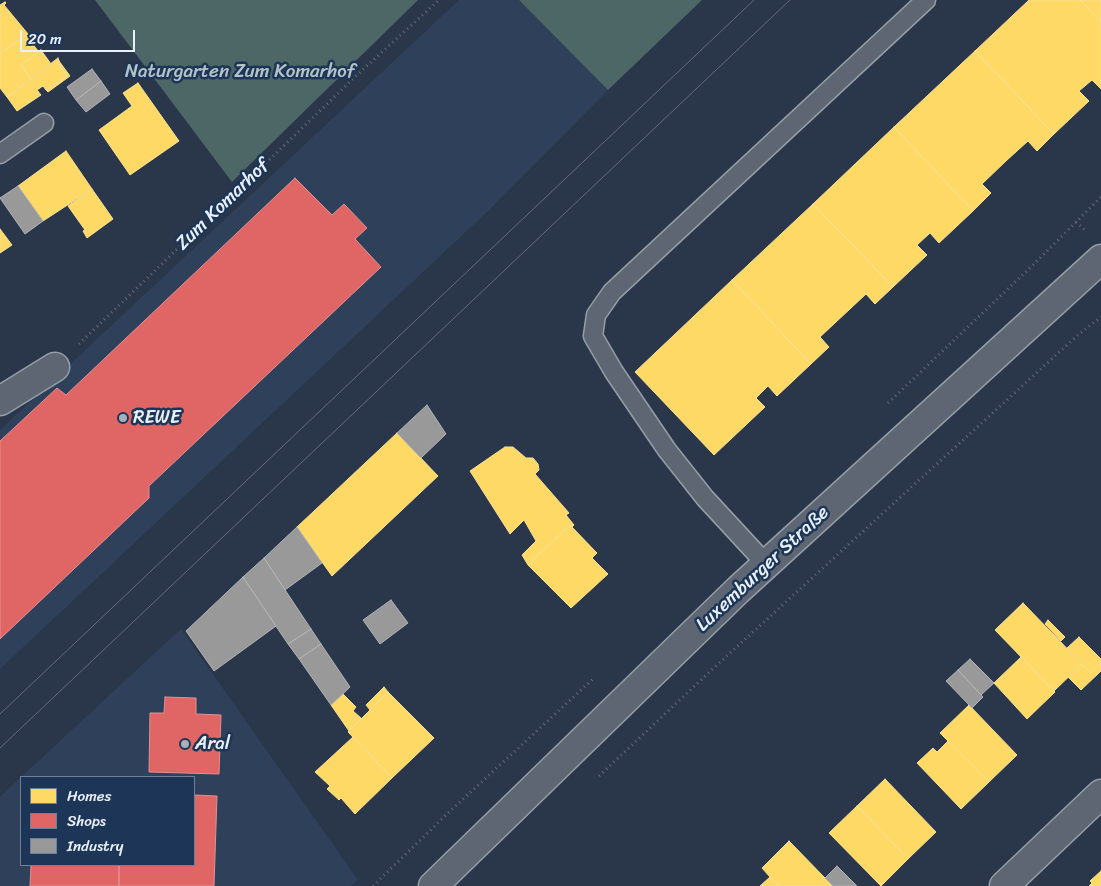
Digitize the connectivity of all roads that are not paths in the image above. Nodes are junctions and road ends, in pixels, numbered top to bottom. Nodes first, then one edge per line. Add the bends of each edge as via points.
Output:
1 (926, 0) edge
2 (44, 123) dead end
3 (0, 154) edge
4 (1101, 259) edge
5 (55, 367) road end
6 (0, 402) edge
7 (766, 564) junction
8 (1101, 794) edge
9 (433, 886) edge
10 (1004, 886) edge

1 - 7 lane via 612,292 596,315 593,336 667,450 705,498
2 - 3 lane
4 - 7 main road, Luxemburger Straße
5 - 6 main road
7 - 9 main road, Luxemburger Straße
8 - 10 main road

